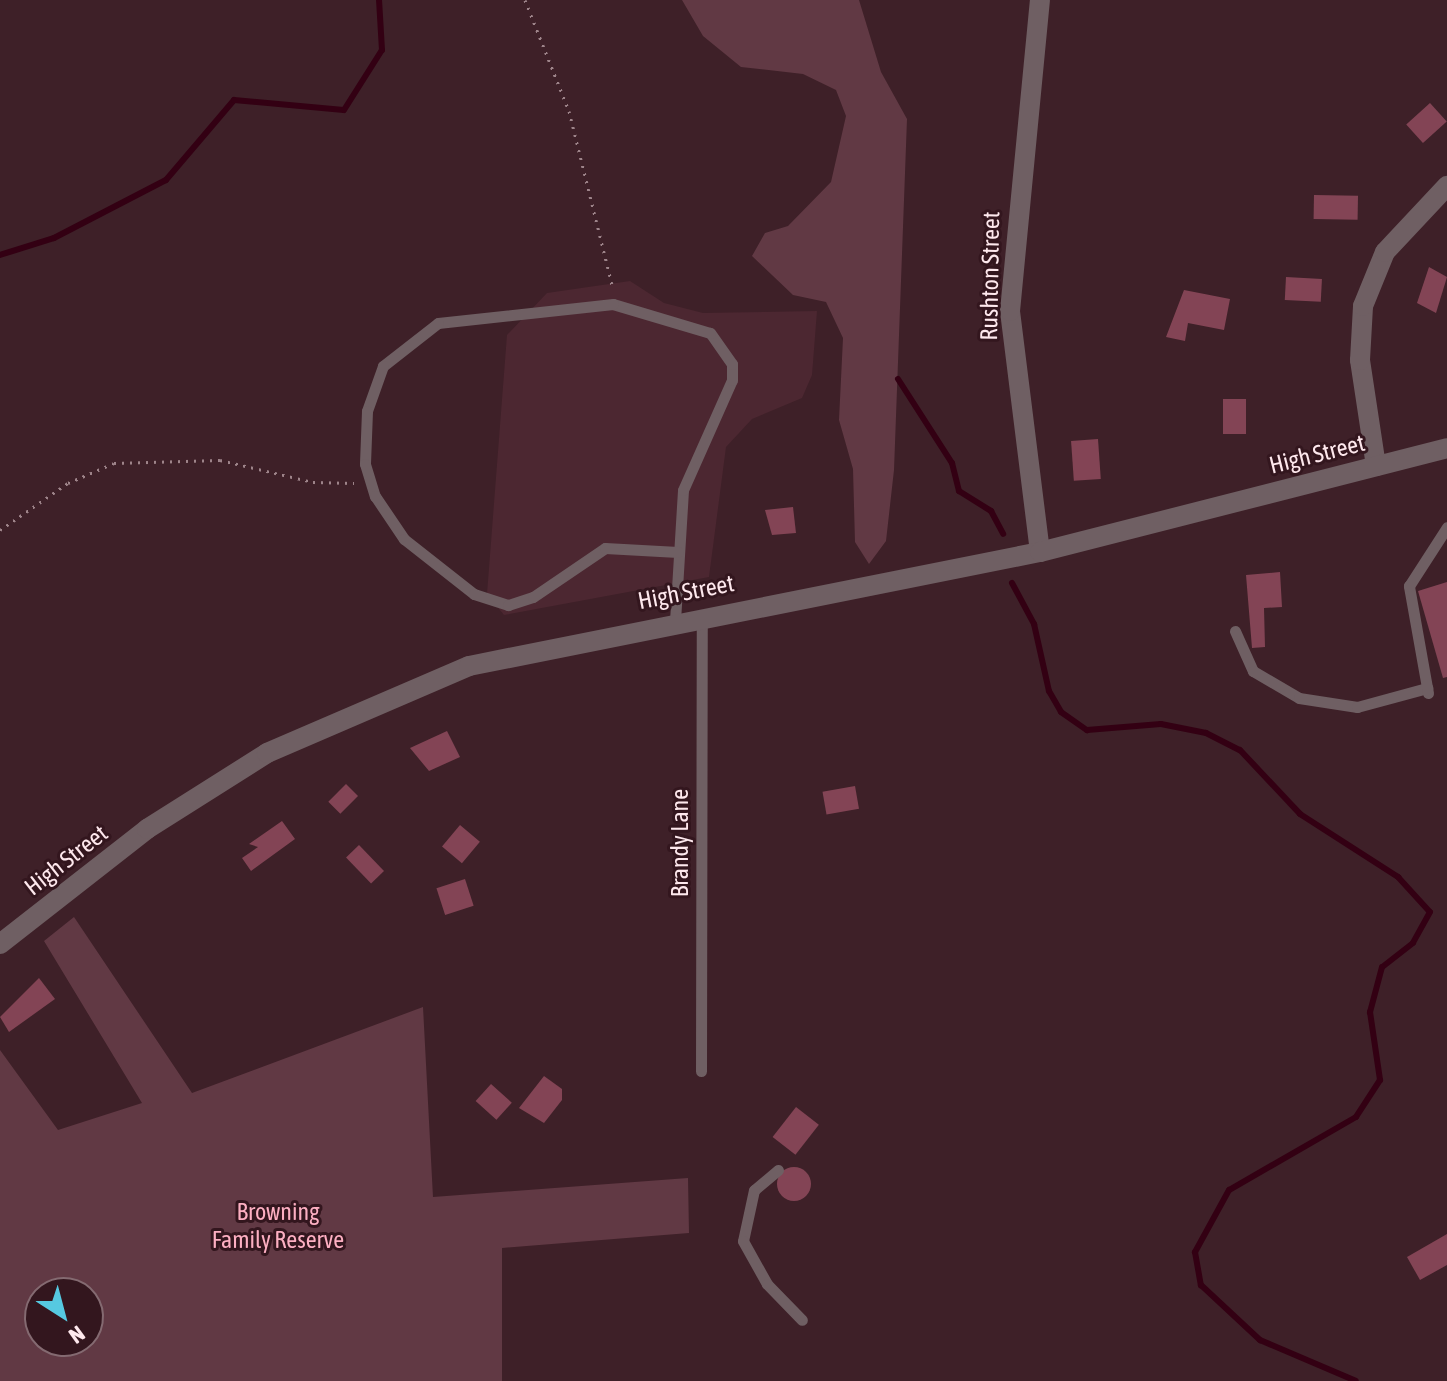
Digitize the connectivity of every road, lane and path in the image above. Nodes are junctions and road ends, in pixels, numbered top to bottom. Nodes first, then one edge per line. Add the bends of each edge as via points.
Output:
1 (525, 0) edge
2 (1040, 0) edge
3 (1447, 186) edge
4 (613, 304) junction
5 (1447, 448) edge
6 (1376, 466) junction
7 (371, 483) junction
8 (1447, 527) edge
9 (0, 530) edge
10 (678, 552) junction
11 (1040, 552) junction
12 (702, 616) junction
13 (675, 621) junction
14 (1235, 631) dead end
15 (0, 944) edge
16 (701, 1071) dead end
17 (778, 1170) dead end
18 (802, 1320) dead end

1 - 4 path via 580,148
2 - 11 street, Rushton Street via 1010,311
3 - 6 street via 1399,234 1367,292 1360,360
4 - 7 lane via 438,323 417,333 383,366 367,411
4 - 10 lane via 691,322 724,347 732,364 728,401 683,490
5 - 6 street, High Street
6 - 11 street, High Street
7 - 9 path via 313,482 220,460 114,463 68,483
7 - 10 lane via 404,539 474,594 508,605 605,548
8 - 14 lane via 1409,586 1427,691 1357,707 1299,698 1253,671
10 - 13 lane
11 - 12 street, High Street
12 - 13 street, High Street
12 - 16 lane, Brandy Lane
13 - 15 street, High Street via 469,666 329,723 147,829
17 - 18 lane via 754,1190 743,1241 767,1284

